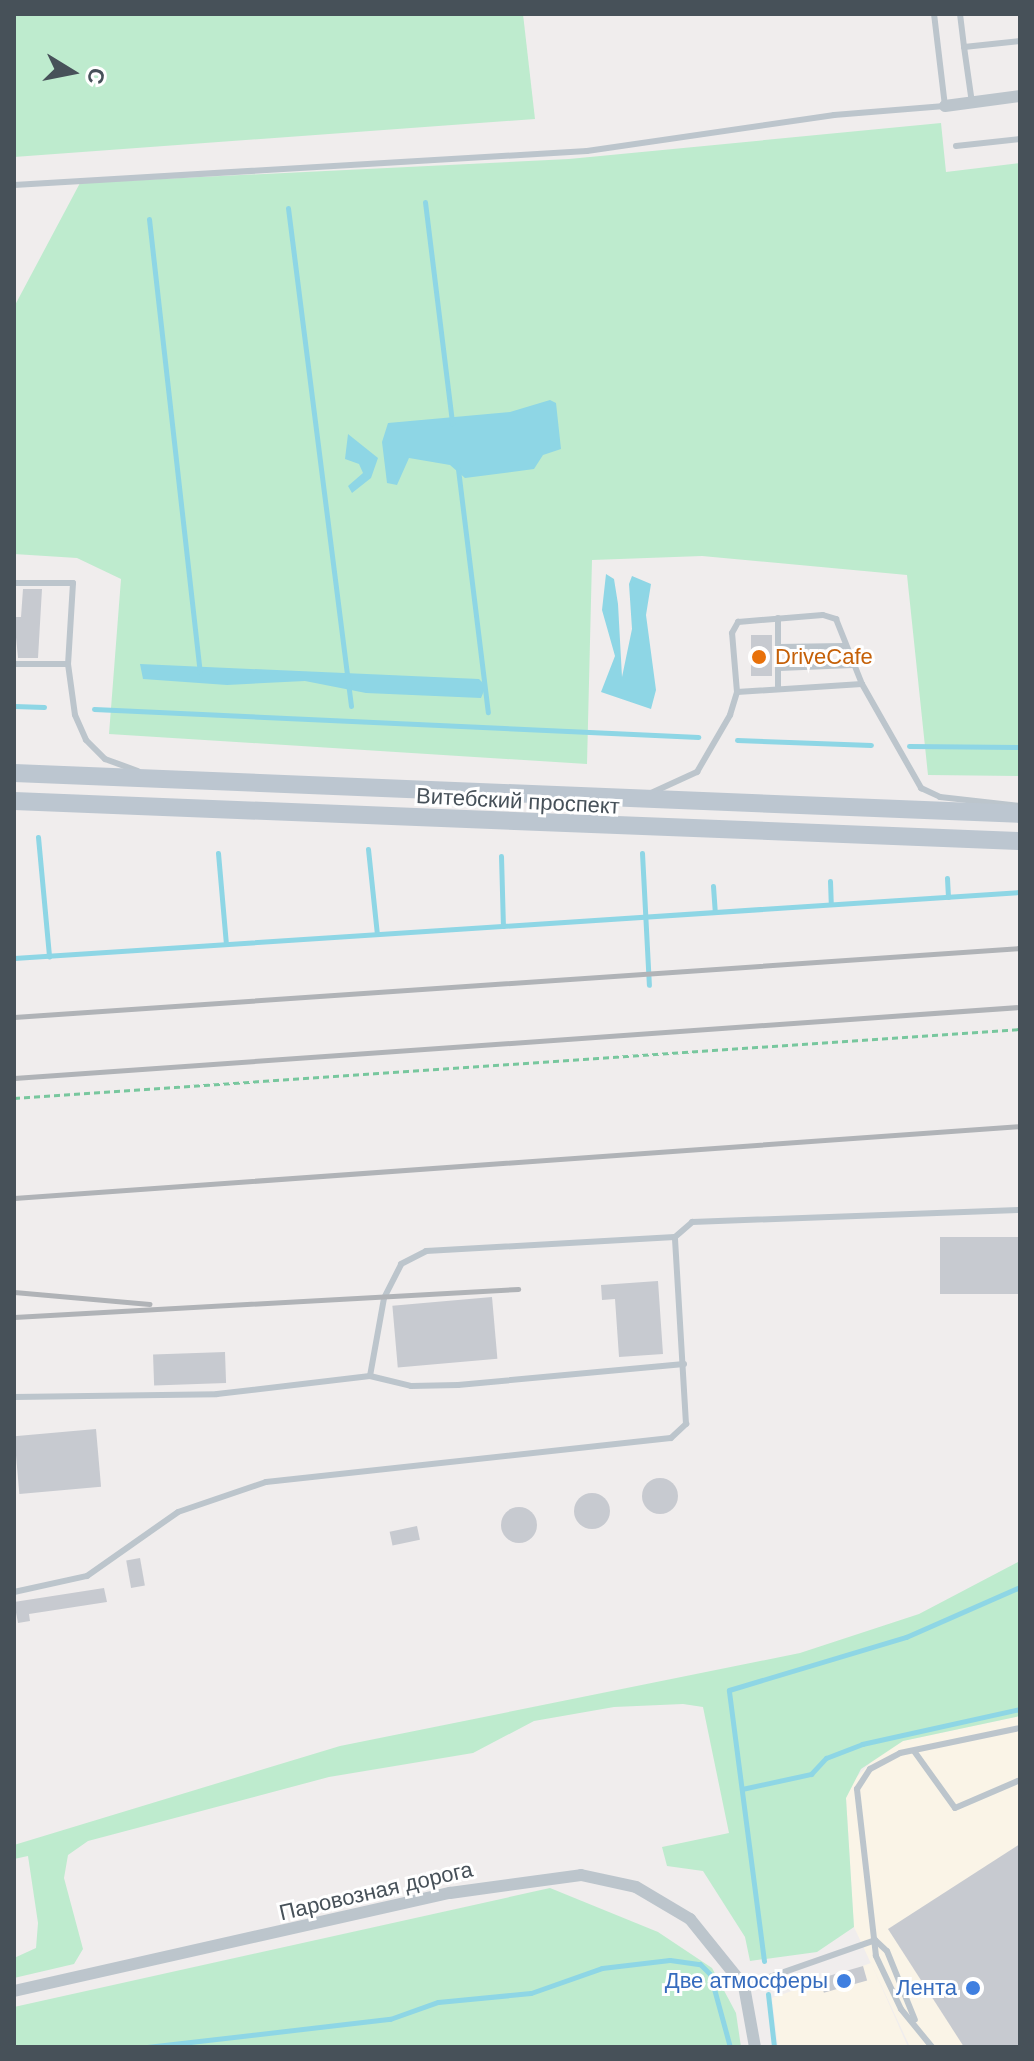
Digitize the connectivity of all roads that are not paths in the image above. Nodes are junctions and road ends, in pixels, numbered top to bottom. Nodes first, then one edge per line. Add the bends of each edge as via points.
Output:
1 (934, 14) edge
2 (960, 14) edge
3 (1020, 41) edge
4 (964, 47) junction
5 (1020, 96) edge
6 (972, 103) junction
7 (945, 106) junction
8 (1020, 139) edge
9 (956, 146) dead end
10 (14, 185) edge
11 (14, 583) edge
12 (778, 618) junction
13 (844, 646) junction
14 (779, 647) junction
15 (14, 664) edge
16 (68, 664) junction
17 (853, 665) junction
18 (779, 668) junction
19 (862, 684) junction
20 (778, 686) junction
21 (737, 692) junction
22 (14, 773) edge
23 (168, 781) junction
24 (14, 801) edge
25 (623, 802) junction
26 (1020, 806) edge
27 (1020, 814) edge
28 (1020, 841) edge
29 (1020, 1210) edge
30 (675, 1237) junction
31 (684, 1364) junction
32 (370, 1376) junction
33 (14, 1397) edge
34 (14, 1592) edge
35 (1020, 1728) edge
36 (914, 1751) junction
37 (1020, 1780) edge
38 (875, 1940) junction
39 (744, 1986) junction
40 (14, 1991) edge
41 (915, 2020) junction
42 (755, 2047) edge
43 (932, 2047) edge

1 - 7 lane
2 - 4 lane
3 - 4 lane
4 - 6 lane
5 - 6 street
6 - 7 street
7 - 10 lane via 834,115 587,151
8 - 9 lane
11 - 16 lane via 73,583
12 - 13 lane via 836,619
12 - 14 lane
12 - 21 lane via 738,622 732,633
13 - 14 lane
13 - 17 lane
14 - 18 lane
15 - 16 lane
16 - 23 lane via 75,715 95,751
17 - 18 lane
17 - 19 lane
18 - 20 lane
19 - 20 lane
19 - 26 lane via 921,788 940,797
20 - 21 lane
21 - 25 lane via 697,772
22 - 23 main road, Витебский проспект
23 - 25 main road, Витебский проспект
24 - 28 main road, Витебский проспект
25 - 27 main road, Витебский проспект
29 - 30 lane via 692,1222
30 - 31 lane
30 - 32 lane via 426,1251 401,1264 384,1298
31 - 32 lane via 458,1385 411,1386
31 - 34 lane via 686,1424 671,1438 266,1482 178,1512 87,1576
32 - 33 lane via 217,1394
35 - 36 lane
36 - 37 lane via 955,1808
36 - 38 lane via 870,1769 857,1789 858,1843
38 - 39 lane
38 - 41 lane via 887,1951
38 - 41 lane via 901,2009
39 - 40 street, Паровозная дорога via 690,1919 659,1898 606,1880 565,1876 450,1893
39 - 42 street
41 - 43 lane

